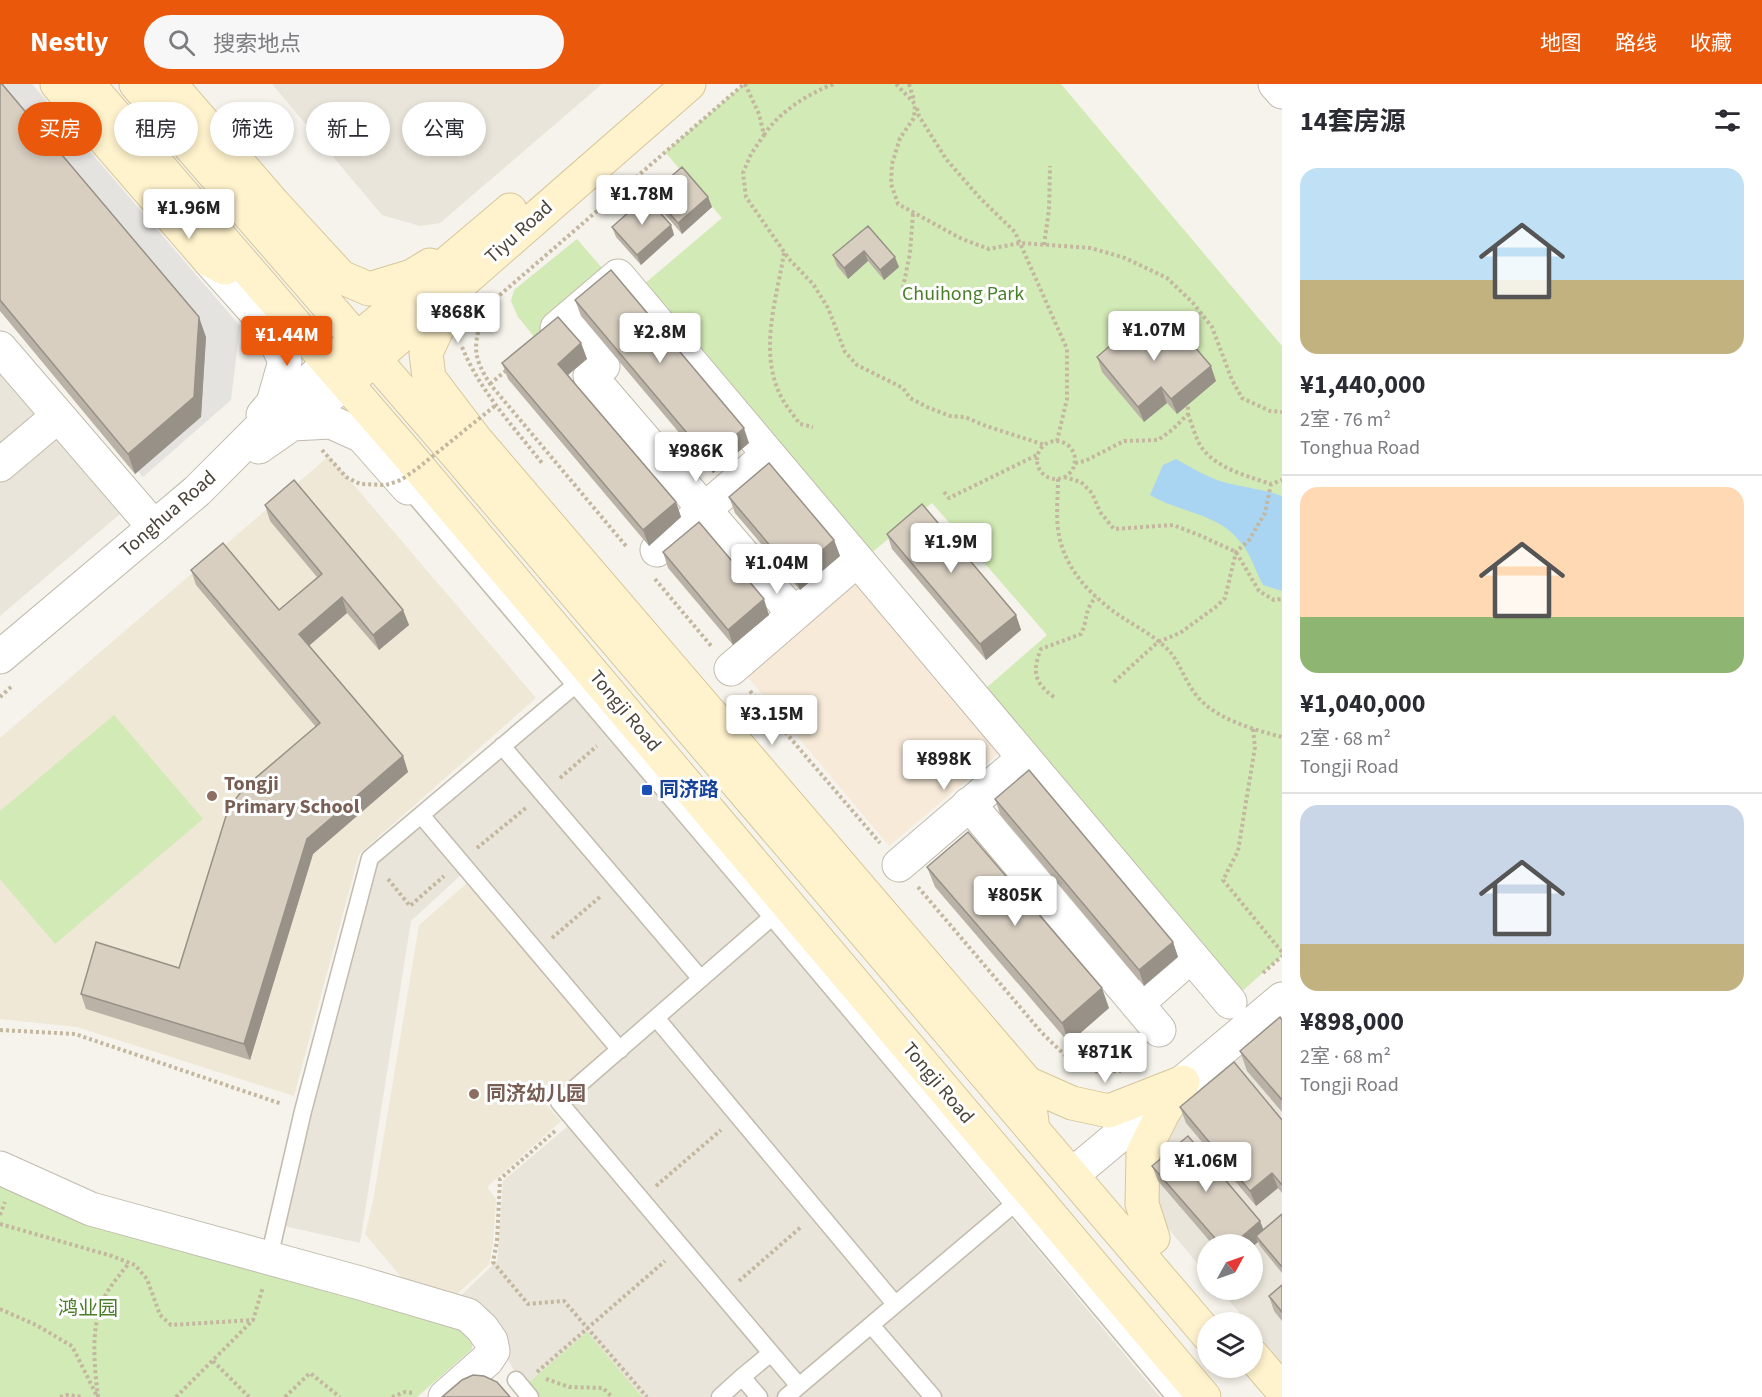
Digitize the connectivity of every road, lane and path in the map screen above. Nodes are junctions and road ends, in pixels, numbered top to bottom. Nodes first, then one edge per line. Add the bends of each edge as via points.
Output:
1 (57, 84) edge
2 (88, 84) edge
3 (136, 84) edge
4 (170, 84) edge
5 (657, 84) edge
6 (690, 84) edge
7 (745, 84) edge
8 (834, 84) edge
9 (896, 84) edge
10 (909, 84) edge
11 (1275, 84) edge
12 (1282, 92) edge
13 (915, 104) junction
14 (764, 135) junction
15 (1050, 166) dead end
16 (274, 204) junction
17 (913, 213) junction
18 (1020, 243) junction
19 (488, 244) junction
20 (1044, 245) junction
21 (784, 252) junction
22 (210, 260) junction
23 (292, 263) junction
24 (264, 288) junction
25 (903, 288) dead end
26 (462, 336) dead end
27 (0, 348) edge
28 (366, 350) junction
29 (514, 364) edge
30 (338, 373) junction
31 (490, 384) dead end
32 (1188, 404) edge
33 (496, 405) junction
34 (1282, 412) edge
35 (1188, 414) junction
36 (58, 416) junction
37 (286, 416) junction
38 (813, 427) dead end
39 (434, 428) junction
40 (476, 440) junction
41 (1057, 441) junction
42 (1045, 444) junction
43 (322, 450) dead end
44 (1037, 454) junction
45 (768, 455) junction
46 (542, 463) dead end
47 (1075, 463) junction
48 (0, 465) edge
49 (406, 475) junction
50 (1064, 477) junction
51 (1058, 479) junction
52 (1282, 480) edge
53 (1271, 484) junction
54 (196, 491) junction
55 (944, 492) dead end
56 (704, 510) junction
57 (154, 527) junction
58 (657, 550) dead end
59 (1236, 552) junction
60 (857, 560) junction
61 (1096, 597) junction
62 (1282, 599) edge
63 (794, 614) junction
64 (1158, 642) junction
65 (0, 657) edge
66 (731, 669) dead end
67 (1114, 682) dead end
68 (574, 685) junction
69 (1054, 697) dead end
70 (1253, 729) junction
71 (615, 732) junction
72 (1282, 737) edge
73 (502, 746) junction
74 (1024, 758) junction
75 (542, 794) junction
76 (969, 804) junction
77 (421, 814) junction
78 (370, 858) junction
79 (461, 862) junction
80 (899, 865) dead end
81 (617, 882) junction
82 (772, 917) junction
83 (536, 951) junction
84 (1282, 952) edge
85 (1191, 956) junction
86 (701, 979) junction
87 (1282, 999) edge
88 (1230, 1002) dead end
89 (1137, 1004) junction
90 (657, 1019) junction
91 (0, 1030) edge
92 (1159, 1030) dead end
93 (620, 1050) junction
94 (1183, 1082) junction
95 (1027, 1083) junction
96 (303, 1111) junction
97 (738, 1116) junction
98 (572, 1117) junction
99 (1033, 1130) junction
100 (965, 1147) junction
101 (1001, 1156) junction
102 (0, 1168) edge
103 (1072, 1175) junction
104 (641, 1199) junction
105 (1014, 1204) junction
106 (818, 1212) junction
107 (1112, 1223) junction
108 (0, 1224) edge
109 (1153, 1238) junction
110 (681, 1247) junction
111 (269, 1258) junction
112 (129, 1263) junction
113 (1084, 1272) junction
114 (261, 1294) dead end
115 (722, 1295) junction
116 (895, 1304) junction
117 (0, 1309) edge
118 (1216, 1312) edge
119 (253, 1320) junction
120 (1197, 1322) edge
121 (871, 1325) junction
122 (588, 1328) junction
123 (771, 1353) junction
124 (213, 1361) junction
125 (1263, 1368) edge
126 (742, 1377) junction
127 (1244, 1378) edge
128 (516, 1380) dead end
129 (799, 1386) junction
130 (1282, 1390) edge
131 (179, 1396) edge
132 (60, 1397) edge
133 (83, 1397) edge
134 (97, 1397) edge
135 (249, 1397) edge
136 (285, 1397) edge
137 (340, 1397) edge
138 (392, 1397) edge
139 (417, 1397) edge
140 (445, 1397) edge
141 (530, 1397) edge
142 (612, 1397) edge
143 (647, 1397) edge
144 (720, 1397) edge
145 (759, 1397) edge
146 (786, 1397) edge
147 (933, 1397) edge
148 (1175, 1397) edge
149 (1204, 1397) edge
150 (1260, 1397) edge

1 - 22 main road
2 - 24 main road, Tongji Road
3 - 23 main road, Tongji Road
4 - 16 main road
5 - 19 main road
6 - 19 main road, Tiyu Road
7 - 14 path
8 - 14 path via 804,98 771,124
9 - 13 path
10 - 13 path
11 - 12 street
13 - 17 path via 914,118 900,138 892,164 891,184 898,204
13 - 18 path via 946,159 1015,232
14 - 21 path via 743,173 746,197
15 - 20 path
16 - 19 main road via 341,277 369,289 412,276
16 - 23 main road
17 - 18 path via 989,249
17 - 25 path
18 - 20 path
18 - 41 path via 1067,349 1067,399
19 - 28 main road, Tiyu Road
19 - 40 main road via 442,316 426,353 429,378
20 - 34 path via 1091,248 1125,258 1167,278 1212,327 1242,398 1270,411
21 - 38 path via 771,315 772,366 785,404 801,424
21 - 42 path via 813,284 828,308 845,352 857,365 903,388 910,398 927,407
22 - 24 main road
22 - 54 street via 268,326 285,361 273,404
23 - 28 main road, Tongji Road
24 - 30 main road, Tongji Road
26 - 33 path via 471,371
27 - 36 street
28 - 30 main road, Tiyu Road
28 - 39 main road, Tongji Road
29 - 31 path
30 - 37 street, Tiyu Road
30 - 49 main road, Tongji Road
32 - 35 path
33 - 46 path
33 - 49 path, bridge
35 - 47 path via 1158,441 1124,441
35 - 53 path via 1198,443 1212,458 1232,471
36 - 48 street
36 - 57 street
37 - 49 street via 331,423 362,436
37 - 54 street, Tonghua Road
39 - 40 main road
39 - 99 main road, Tongji Road
40 - 95 main road
41 - 42 path
41 - 47 path via 1068,446
42 - 44 path
43 - 49 path, bridge via 346,477 360,484 386,485
44 - 51 path via 1041,473
44 - 55 path via 949,498
45 - 56 street
45 - 56 street via 618,276 561,325 603,366 590,376
45 - 60 street
47 - 50 path
49 - 68 lane
49 - 101 main road, Tongji Road
50 - 51 path
50 - 59 path via 1082,482 1114,529 1173,525
51 - 61 path via 1058,529 1064,554 1084,586
52 - 53 path
53 - 59 path via 1265,513 1249,540
54 - 57 street, Tonghua Road
56 - 58 street
56 - 63 street
57 - 65 street, Tonghua Road
59 - 62 path via 1258,591 1274,600
59 - 64 path via 1225,598 1180,633
60 - 63 street
60 - 74 street
61 - 64 path
61 - 69 path via 1087,607 1082,634 1041,649 1036,660 1035,672 1042,689
63 - 66 street
64 - 67 path
64 - 70 path via 1171,653 1198,698
68 - 71 lane
68 - 73 lane
70 - 72 path
70 - 84 path via 1255,747 1238,851 1223,880
71 - 75 path
71 - 82 lane
73 - 75 lane
73 - 77 lane
74 - 76 street
74 - 85 street
75 - 79 path
75 - 81 lane
76 - 80 street
76 - 89 street
77 - 78 lane
77 - 79 lane
78 - 79 path via 410,906
78 - 96 lane
79 - 83 lane
81 - 83 path
81 - 86 lane
82 - 86 lane
82 - 100 lane
83 - 93 lane
85 - 88 street
85 - 89 street
86 - 90 lane
87 - 94 street
89 - 92 street
90 - 93 lane
90 - 97 lane
91 - 96 path via 75,1034
93 - 98 lane via 559,1102
94 - 95 main road via 1109,1111 1072,1103
94 - 103 street
94 - 109 main road via 1143,1153 1142,1204
95 - 99 main road
96 - 111 lane
97 - 104 path
97 - 106 lane
98 - 104 lane
98 - 122 path via 500,1179 493,1262 528,1304 564,1300
99 - 103 main road, Tongji Road
100 - 101 lane
100 - 105 lane
101 - 113 main road, Tongji Road
102 - 111 street via 91,1209
103 - 107 main road, Tongji Road
104 - 110 lane
105 - 113 lane
105 - 116 lane
106 - 115 path
106 - 116 lane
107 - 109 main road
107 - 120 main road, Tongji Road
108 - 112 path
109 - 118 main road
110 - 115 lane
110 - 122 path
111 - 140 street via 468,1315 482,1328 493,1351 488,1360
112 - 119 path via 147,1279 160,1315 171,1325
112 - 134 path via 108,1291 98,1314 94,1345
113 - 148 lane
113 - 149 main road, Tongji Road
114 - 119 path
115 - 123 lane
116 - 121 lane
117 - 134 path via 72,1346
119 - 124 path
121 - 129 lane
121 - 147 lane
122 - 142 path via 534,1376 569,1387 603,1388
122 - 143 path
123 - 126 lane
123 - 129 lane
124 - 131 path
124 - 135 path
125 - 130 main road
126 - 144 lane
126 - 145 lane
127 - 150 main road
128 - 141 lane
129 - 146 lane
132 - 133 path
136 - 137 path via 310,1374
138 - 139 path via 405,1392 422,1393

